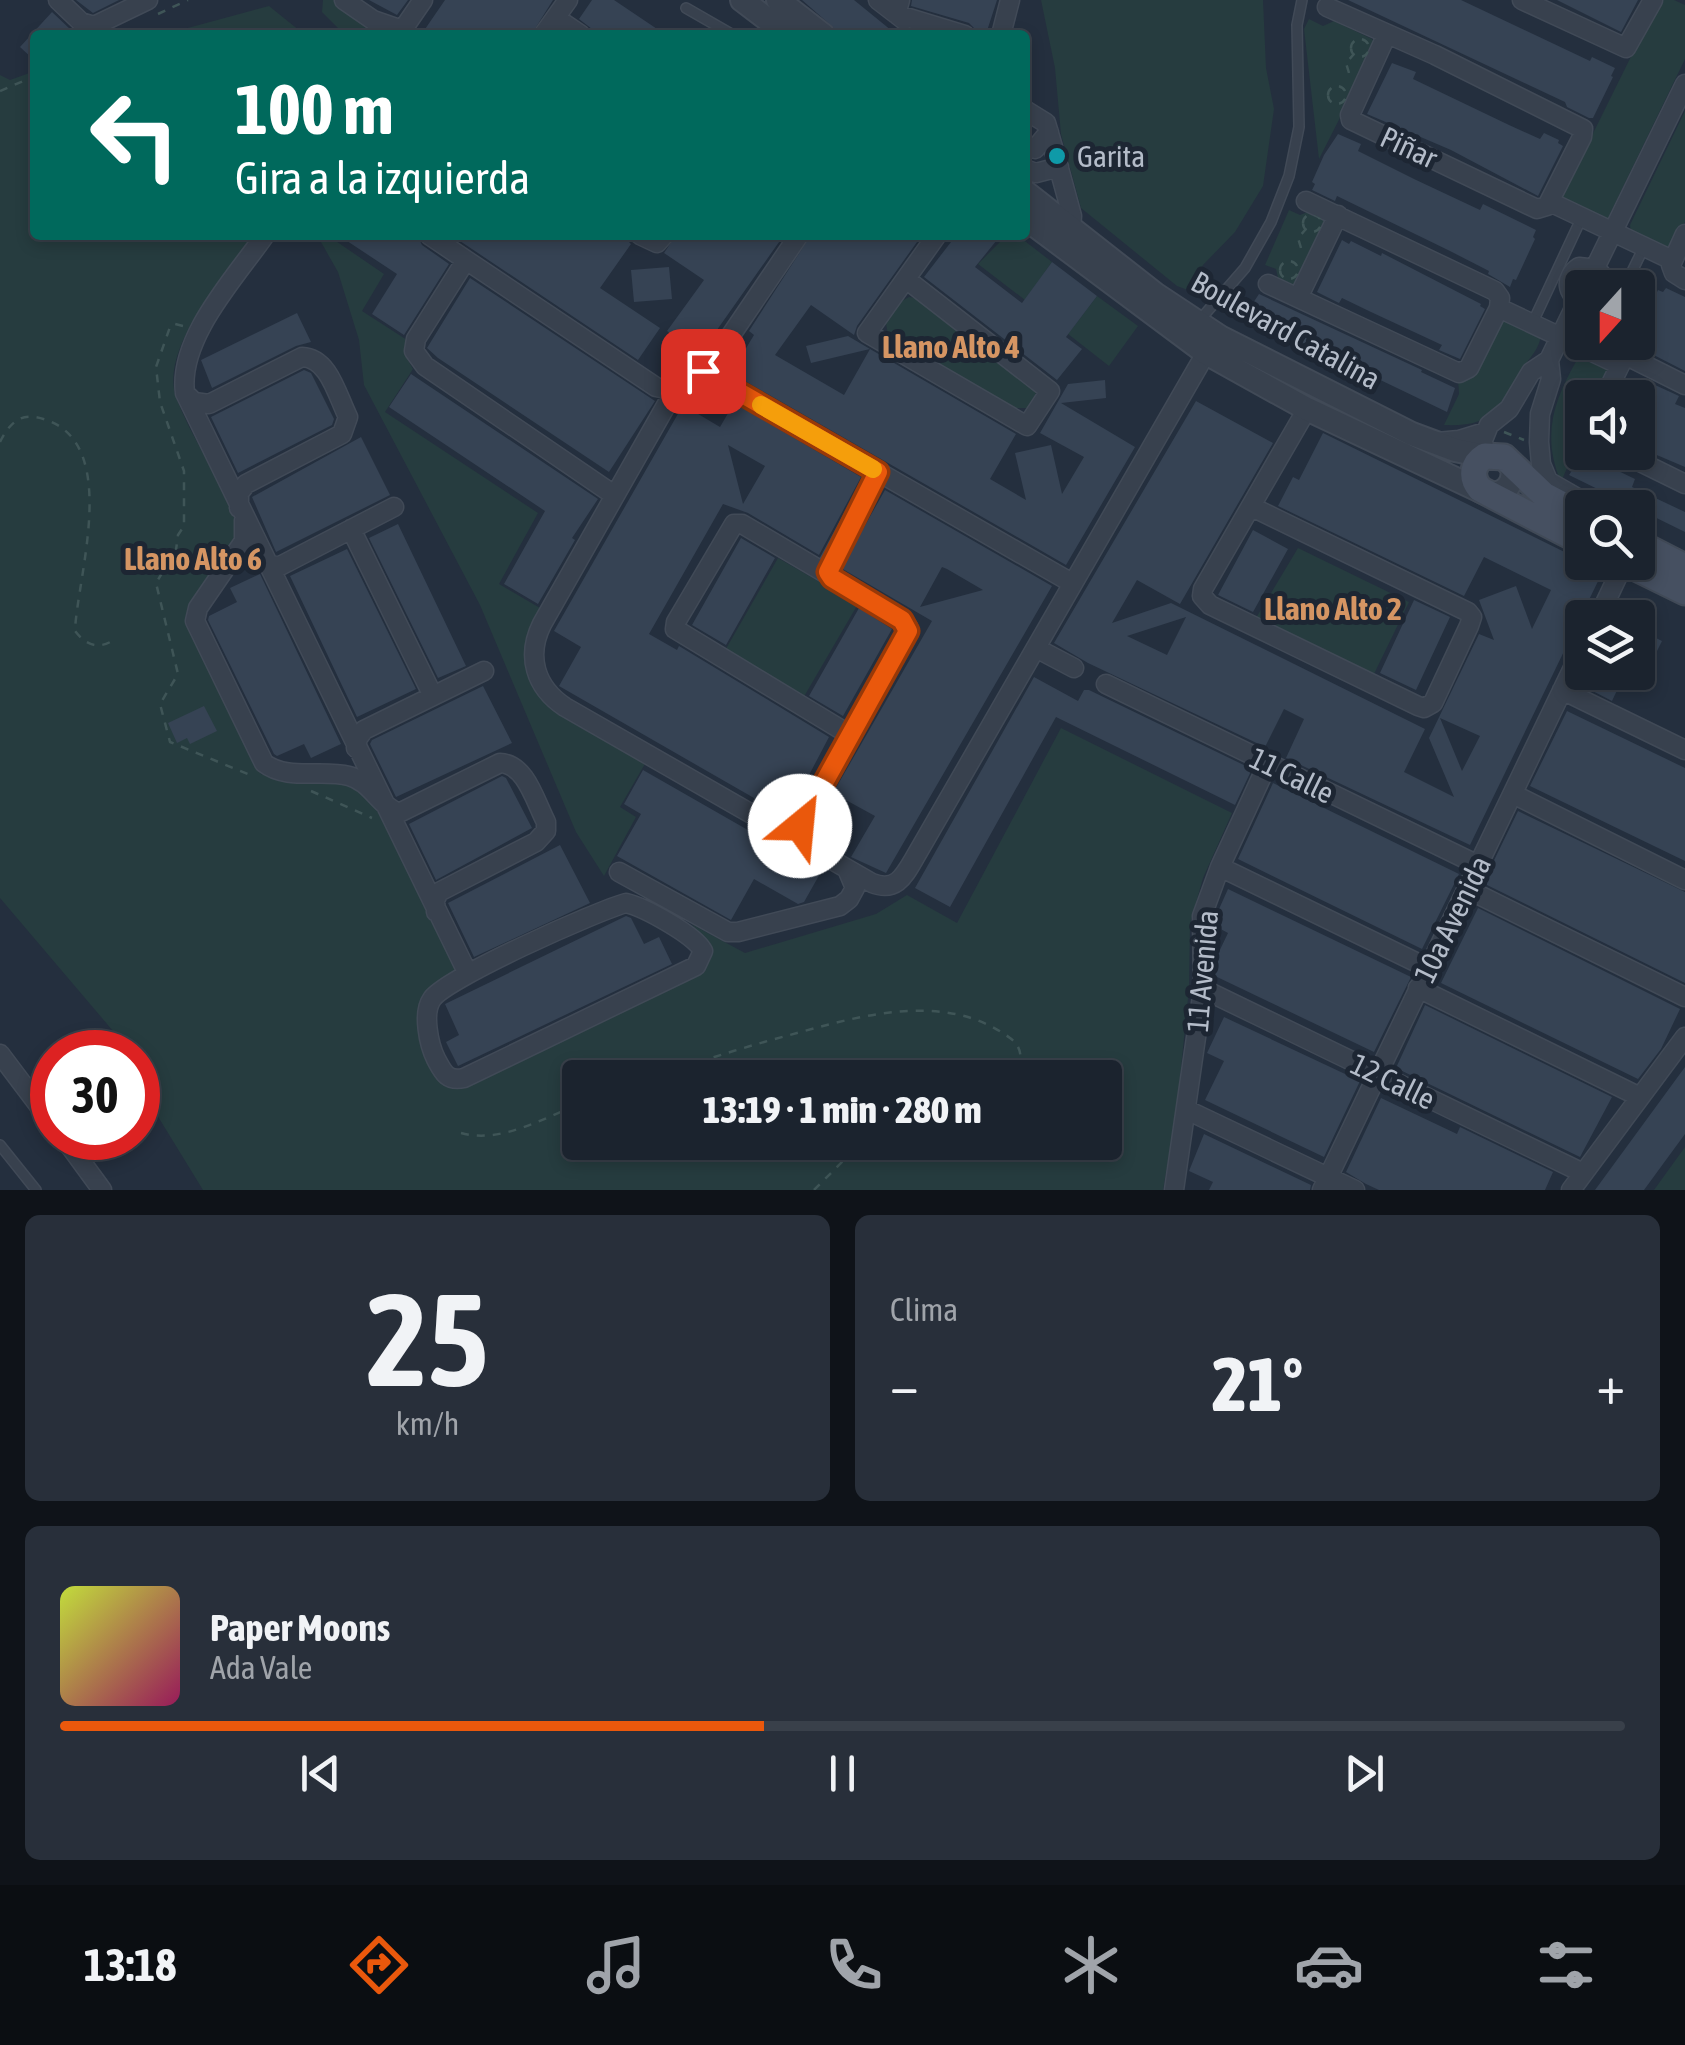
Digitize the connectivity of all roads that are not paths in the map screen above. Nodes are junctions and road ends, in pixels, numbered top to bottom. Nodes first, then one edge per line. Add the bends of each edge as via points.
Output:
1 (58, 0) edge
2 (148, 0) edge
3 (344, 0) edge
4 (424, 0) edge
5 (568, 0) edge
6 (742, 0) edge
7 (778, 0) edge
8 (878, 0) edge
9 (1010, 0) edge
10 (1302, 0) edge
11 (1522, 0) edge
12 (1653, 0) edge
13 (898, 7) edge
14 (1328, 7) dead end
15 (686, 8) dead end
16 (556, 18) junction
17 (395, 30) edge
18 (403, 30) edge
19 (547, 30) edge
20 (574, 30) edge
21 (724, 30) edge
22 (774, 30) edge
23 (817, 30) edge
24 (919, 30) edge
25 (953, 30) edge
26 (1001, 30) edge
27 (1387, 34) junction
28 (1685, 84) edge
29 (1030, 113) edge
30 (1048, 132) junction
31 (1030, 158) edge
32 (1030, 161) edge
33 (1057, 161) junction
34 (1030, 196) edge
35 (1306, 200) dead end
36 (1550, 202) junction
37 (1338, 215) junction
38 (1582, 218) junction
39 (1030, 222) edge
40 (1072, 228) junction
41 (1612, 232) junction
42 (1685, 234) edge
43 (262, 240) edge
44 (436, 240) edge
45 (796, 240) edge
46 (933, 240) edge
47 (1644, 247) junction
48 (466, 260) junction
49 (1672, 260) junction
50 (1595, 268) junction
51 (1576, 270) edge
52 (1597, 270) edge
53 (1633, 270) edge
54 (906, 279) junction
55 (1685, 280) edge
56 (1268, 284) dead end
57 (1298, 298) junction
58 (1499, 308) junction
59 (1196, 323) junction
60 (1532, 324) junction
61 (1565, 329) edge
62 (1561, 337) junction
63 (1565, 338) edge
64 (1206, 353) junction
65 (1549, 360) junction
66 (1613, 360) edge
67 (1620, 365) junction
68 (699, 372) junction
69 (1613, 380) edge
70 (680, 381) junction
71 (1308, 382) junction
72 (1685, 385) edge
73 (185, 393) junction
74 (1516, 397) junction
75 (1308, 408) junction
76 (1542, 408) junction
77 (1539, 442) junction
78 (1498, 461) junction
79 (1655, 469) edge
80 (878, 472) junction
81 (1685, 484) edge
82 (1565, 491) edge
83 (614, 495) junction
84 (394, 507) dead end
85 (1252, 507) junction
86 (242, 514) junction
87 (1565, 515) edge
88 (352, 529) junction
89 (1655, 552) edge
90 (264, 559) junction
91 (1685, 567) edge
92 (832, 578) junction
93 (1655, 578) edge
94 (1072, 584) junction
95 (1685, 592) edge
96 (1036, 648) junction
97 (1074, 668) dead end
98 (484, 671) dead end
99 (1106, 684) dead end
100 (1565, 684) edge
101 (1562, 690) junction
102 (433, 696) junction
103 (850, 734) junction
104 (356, 748) junction
105 (1684, 748) edge
106 (1268, 763) junction
107 (1512, 794) junction
108 (380, 797) junction
109 (811, 848) junction
110 (1478, 864) junction
111 (1220, 867) junction
112 (846, 868) junction
113 (618, 872) dead end
114 (1685, 880) edge
115 (895, 884) junction
116 (1467, 888) junction
117 (840, 906) junction
118 (436, 912) junction
119 (1428, 968) junction
120 (468, 974) junction
121 (1418, 988) junction
122 (1203, 989) junction
123 (1685, 998) edge
124 (1685, 1037) edge
125 (0, 1054) edge
126 (1378, 1074) junction
127 (30, 1094) edge
128 (1640, 1097) junction
129 (1187, 1110) junction
130 (0, 1145) edge
131 (80, 1160) edge
132 (1583, 1173) junction
133 (1325, 1184) edge
134 (36, 1190) edge
135 (102, 1190) edge
136 (1174, 1190) edge
137 (1355, 1190) edge
138 (1571, 1190) edge

1 - 2 street via 90,26
3 - 17 street
4 - 18 street
5 - 16 street
6 - 22 street
7 - 23 street
8 - 13 street
9 - 26 street
10 - 59 lane via 1298,127 1289,176 1245,268
11 - 12 street via 1626,48
13 - 24 street
13 - 25 street
14 - 27 street
15 - 21 lane
16 - 19 street
16 - 20 street
27 - 36 street via 1582,129
27 - 36 street, Piñar via 1351,120 1537,209
28 - 41 street
29 - 30 street
30 - 31 street
30 - 33 street
32 - 33 street via 1036,174
33 - 40 street
34 - 40 street, Boulevard Catalina
35 - 37 street
36 - 38 street, Piñar
37 - 57 street
37 - 58 street via 1495,291
38 - 41 street, Piñar
38 - 60 lane
39 - 64 street, Boulevard Catalina
40 - 59 street, Boulevard Catalina
41 - 47 street, Piñar
41 - 50 street
42 - 49 street
43 - 73 street via 192,343
44 - 48 street
45 - 68 street via 712,364
46 - 54 street
47 - 49 street, Piñar
47 - 53 lane
48 - 70 street via 656,387
48 - 83 street via 416,339 416,357
49 - 55 street via 1674,274
50 - 51 street
50 - 52 street
54 - 54 street via 867,333 1028,426 1050,391
56 - 57 street
57 - 58 street via 1458,373 1470,368
58 - 60 street
59 - 71 street, Boulevard Catalina
60 - 62 street
61 - 62 street
62 - 63 street
62 - 65 street
64 - 71 street via 1230,354 1286,381
64 - 75 street, Boulevard Catalina
64 - 94 street
65 - 74 street via 1531,372
65 - 76 street via 1552,379
66 - 67 street
67 - 69 street
67 - 72 street via 1625,355
68 - 70 street
68 - 80 street
70 - 83 street
71 - 78 street, Boulevard Catalina via 1432,442
73 - 86 street
73 - 86 street via 209,404 306,356 322,365 348,417 342,434 243,486
74 - 76 street
74 - 78 street
75 - 78 street, Boulevard Catalina via 1456,478
75 - 85 street
76 - 77 street
77 - 78 street via 1532,458
77 - 82 street via 1548,481
78 - 87 main road
78 - 87 main road
79 - 81 street
80 - 92 street via 829,564
80 - 94 street
83 - 109 street via 536,636 541,686 564,707
84 - 88 street
85 - 85 street via 1202,589 1205,602 1418,706 1433,703 1469,626 1468,612
86 - 90 street
86 - 108 street via 244,541 196,620 260,759 280,771 353,778
88 - 90 street via 280,566
88 - 102 street
89 - 91 main road
90 - 104 street
92 - 103 street via 908,628
92 - 103 street via 734,524 676,630
93 - 95 main road
94 - 96 street
96 - 97 street
96 - 115 street
98 - 102 street
99 - 106 street, 11 Calle
100 - 101 street, 10a Avenida
101 - 105 street
101 - 107 street, 10a Avenida
102 - 104 street via 364,730
103 - 109 street via 802,820 800,836
104 - 108 street
106 - 110 street, 11 Calle
106 - 111 street, 11 Avenida
107 - 110 street, 10a Avenida
107 - 114 street
108 - 118 street
108 - 118 street via 403,812 508,763 520,771 546,822 536,842 439,892
109 - 112 street
110 - 116 street, 10a Avenida
111 - 119 street
111 - 122 street, 11 Avenida via 1202,916
112 - 115 street via 880,886
112 - 117 street via 854,888
113 - 117 street via 732,932
115 - 117 street
116 - 119 street, 10a Avenida
116 - 123 street
118 - 120 street
119 - 121 street, 10a Avenida
120 - 120 street via 626,902 697,941 703,951 688,970 454,1080 430,1045 429,1007 434,996
121 - 126 street, 10a Avenida
121 - 128 street
122 - 126 street, 12 Calle
122 - 129 street, 11 Avenida
124 - 128 street
125 - 127 street
126 - 132 street, 12 Calle
126 - 133 street, 10a Avenida
128 - 132 street
129 - 133 street
129 - 136 street, 11 Avenida
130 - 134 lane
131 - 135 street
132 - 138 street
133 - 137 street

